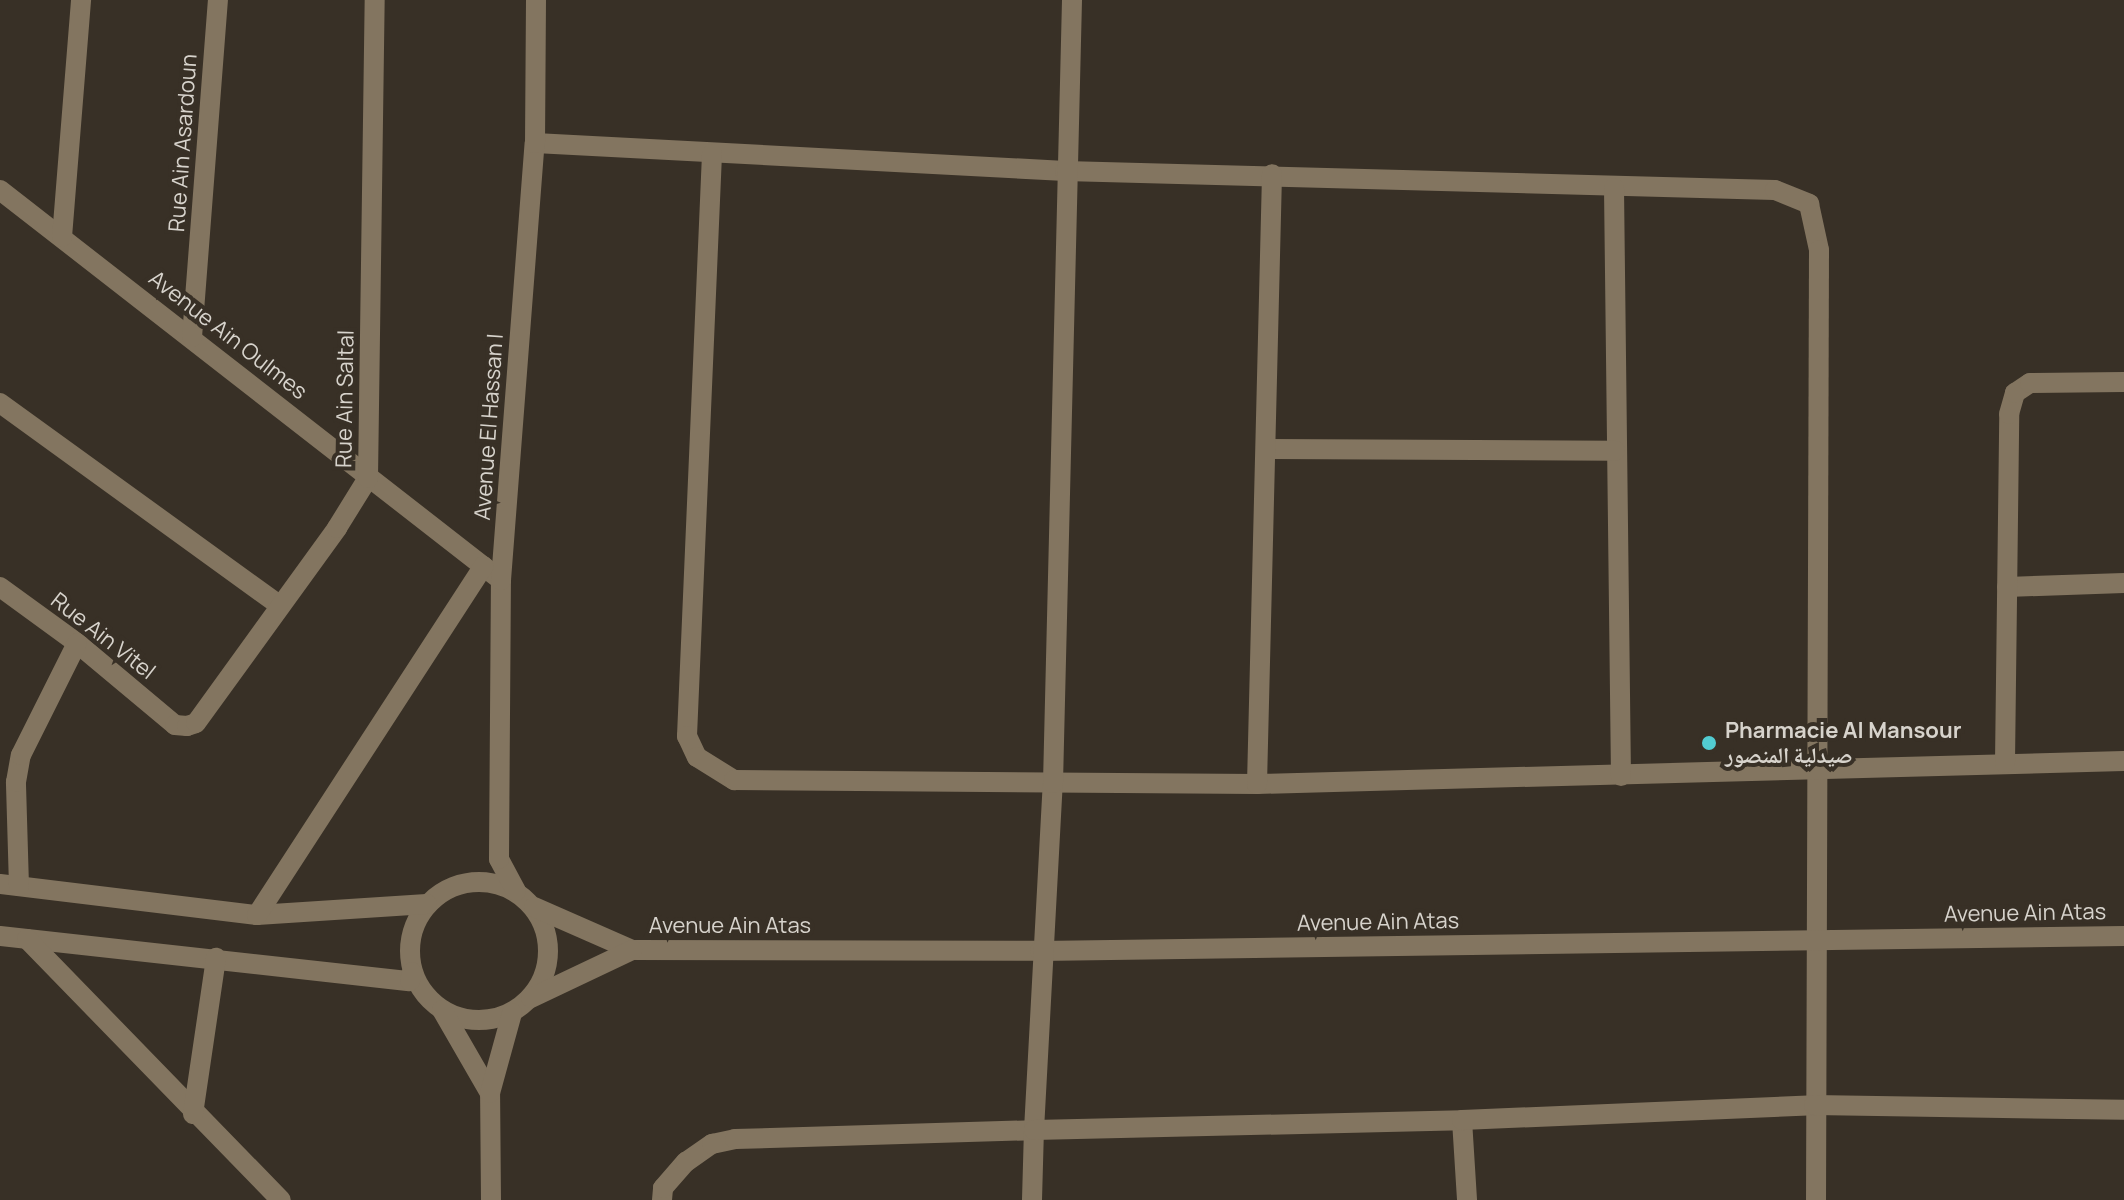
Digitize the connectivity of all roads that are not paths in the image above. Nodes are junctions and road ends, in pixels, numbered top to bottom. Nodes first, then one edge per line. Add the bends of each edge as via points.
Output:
1 (218, 0) edge
2 (375, 0) edge
3 (536, 0) edge
4 (1072, 0) edge
5 (78, 1) edge
6 (535, 143) junction
7 (712, 154) junction
8 (1065, 171) junction
9 (1272, 174) junction
10 (1614, 188) junction
11 (0, 190) edge
12 (62, 237) junction
13 (192, 337) junction
14 (2124, 382) edge
15 (0, 403) edge
16 (1267, 449) junction
17 (1615, 451) junction
18 (368, 478) junction
19 (484, 566) junction
20 (501, 580) junction
21 (2124, 583) edge
22 (0, 587) edge
23 (2007, 587) junction
24 (279, 605) junction
25 (77, 643) junction
26 (175, 725) joint
27 (2124, 761) edge
28 (2005, 763) junction
29 (1818, 771) junction
30 (1621, 776) junction
31 (1053, 783) junction
32 (1257, 784) junction
33 (499, 859) junction
34 (9, 885) edge
35 (446, 889) junction
36 (516, 891) junction
37 (427, 904) junction
38 (534, 907) junction
39 (257, 915) junction
40 (0, 936) edge
41 (2124, 936) edge
42 (27, 939) junction
43 (1815, 940) junction
44 (632, 950) junction
45 (1040, 951) junction
46 (216, 958) junction
47 (412, 972) junction
48 (531, 998) junction
49 (442, 1010) junction
50 (512, 1013) junction
51 (490, 1093) junction
52 (1814, 1105) junction
53 (2124, 1110) edge
54 (193, 1114) junction
55 (1462, 1120) junction
56 (1034, 1130) junction
57 (281, 1200) edge
58 (491, 1200) edge
59 (662, 1200) edge
60 (1032, 1200) edge
61 (1467, 1200) edge
62 (1816, 1200) edge

1 - 13 street, Rue Ain Asardoun
2 - 18 street, Rue Ain Saltal
3 - 6 street, Avenue El Hassan I
4 - 8 street
5 - 12 street
6 - 7 street
6 - 20 street, Avenue El Hassan I
7 - 8 street
7 - 31 street via 687,736 697,757 734,780 752,784
8 - 9 street
8 - 31 street
9 - 10 street
9 - 16 street
10 - 17 street
10 - 29 street via 1775,190 1809,204 1814,216 1819,250
11 - 12 street, Avenue Ain Oulmes
12 - 13 street, Avenue Ain Oulmes
13 - 18 street, Avenue Ain Oulmes
14 - 23 street via 2030,383 2015,393 2009,414
15 - 24 street
16 - 17 street
16 - 32 street
17 - 30 street
18 - 19 street, Avenue Ain Oulmes
18 - 24 street, Rue Ain Saltal
19 - 20 street, Avenue Ain Oulmes
19 - 39 street
20 - 33 street, Avenue El Hassan I
21 - 23 street
22 - 25 street, Rue Ain Vitel
23 - 28 street
24 - 26 street, Rue Ain Saltal via 196,723
25 - 26 street, Rue Ain Vitel
25 - 34 street via 21,755
27 - 28 street
28 - 29 street
29 - 30 street
29 - 43 street
30 - 32 street
31 - 32 street
31 - 45 street
33 - 35 street
33 - 36 street
34 - 39 street
35 - 36 street via 469,881 493,882
35 - 37 street
36 - 38 street
37 - 39 street
37 - 47 street via 414,924
38 - 44 street
38 - 48 street via 549,943 548,963
40 - 42 street
41 - 43 street, Avenue Ain Atas
42 - 46 street
42 - 54 street
43 - 45 street, Avenue Ain Atas
43 - 52 street
44 - 45 street, Avenue Ain Atas
44 - 48 street
45 - 56 street
46 - 47 street via 410,981
46 - 54 street
47 - 49 street
48 - 50 street
49 - 50 street via 477,1021
49 - 51 street
50 - 51 street
51 - 58 street
52 - 53 street
52 - 55 street
52 - 62 street
54 - 57 street
55 - 56 street
55 - 61 street
56 - 59 street via 735,1139 712,1144 686,1162 663,1188
56 - 60 street

